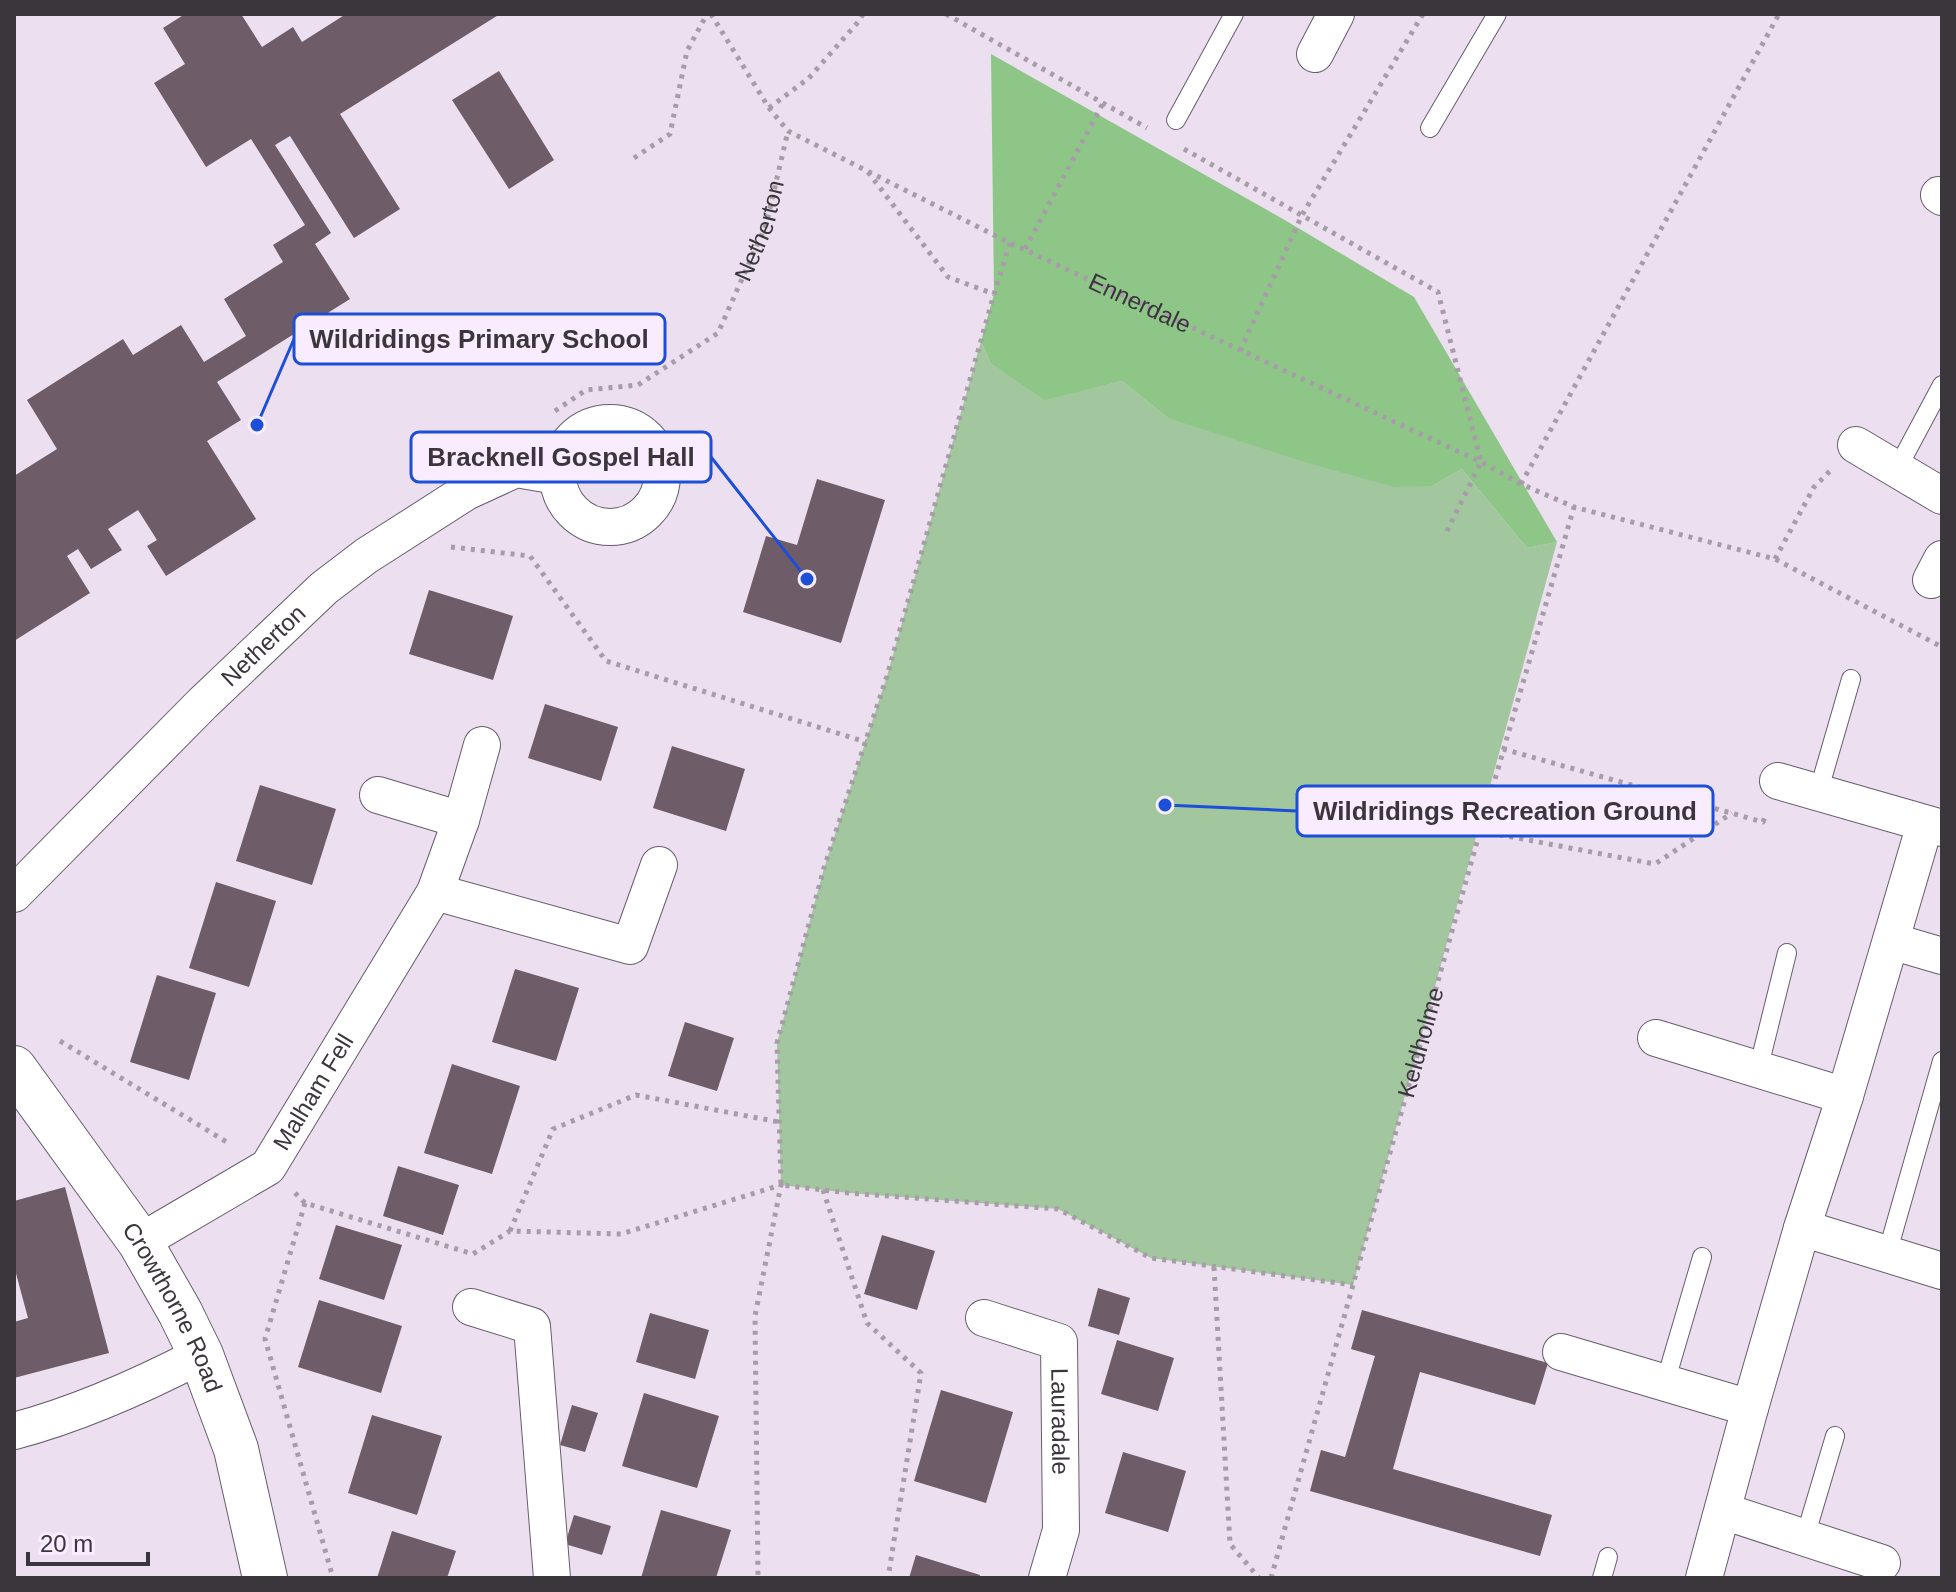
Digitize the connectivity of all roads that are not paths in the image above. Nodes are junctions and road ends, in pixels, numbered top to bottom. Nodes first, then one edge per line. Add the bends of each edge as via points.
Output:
1 (1234, 14) edge
2 (1336, 14) edge
3 (1497, 14) edge
4 (1315, 54) dead end
5 (1176, 120) dead end
6 (1430, 128) dead end
7 (1942, 385) edge
8 (1856, 445) road end
9 (1897, 469) junction
10 (557, 476) dead end
11 (1942, 496) edge
12 (1851, 679) dead end
13 (482, 745) dead end
14 (1778, 781) road end
15 (1818, 793) junction
16 (378, 795) dead end
17 (461, 820) junction
18 (1933, 826) edge
19 (659, 865) dead end
20 (435, 892) junction
21 (14, 894) edge
22 (1891, 941) junction
23 (1787, 953) dead end
24 (1942, 956) edge
25 (1656, 1038) dead end
26 (1942, 1061) edge
27 (14, 1068) edge
28 (1758, 1070) junction
29 (1845, 1096) junction
30 (1802, 1228) junction
31 (140, 1242) junction
32 (1887, 1254) junction
33 (1702, 1257) dead end
34 (1942, 1271) edge
35 (471, 1307) dead end
36 (984, 1318) dead end
37 (1561, 1352) dead end
38 (201, 1355) junction
39 (1665, 1383) junction
40 (1750, 1408) junction
41 (14, 1431) edge
42 (1835, 1436) dead end
43 (1723, 1511) junction
44 (1805, 1537) junction
45 (1608, 1557) dead end
46 (1882, 1563) dead end
47 (265, 1578) edge
48 (552, 1578) edge
49 (1047, 1578) edge
50 (1602, 1578) edge
51 (1704, 1578) edge

1 - 5 lane
2 - 4 street
3 - 6 lane
7 - 9 lane
8 - 9 street
9 - 11 street
10 - 21 street, Netherton via 516,469 466,492 355,564 203,703
12 - 15 lane
13 - 17 street, Malham Fell
14 - 15 street
15 - 18 street
16 - 17 street
17 - 20 street, Malham Fell
18 - 22 street
19 - 20 street via 630,946
20 - 31 street, Malham Fell via 268,1167
22 - 24 street
22 - 29 street
23 - 28 lane
25 - 28 street
26 - 32 lane
27 - 31 street, Crowthorne Road
28 - 29 street
29 - 30 street
30 - 32 street
30 - 40 street
31 - 38 street, Crowthorne Road
32 - 34 street
33 - 39 lane
35 - 48 street via 532,1326
36 - 49 street, Lauradale via 1059,1342 1061,1530
37 - 39 street
38 - 41 street via 52,1421
38 - 47 street, Crowthorne Road via 236,1449
39 - 40 street
40 - 43 street
42 - 44 lane
43 - 44 street
43 - 51 street
44 - 46 street
45 - 50 lane

